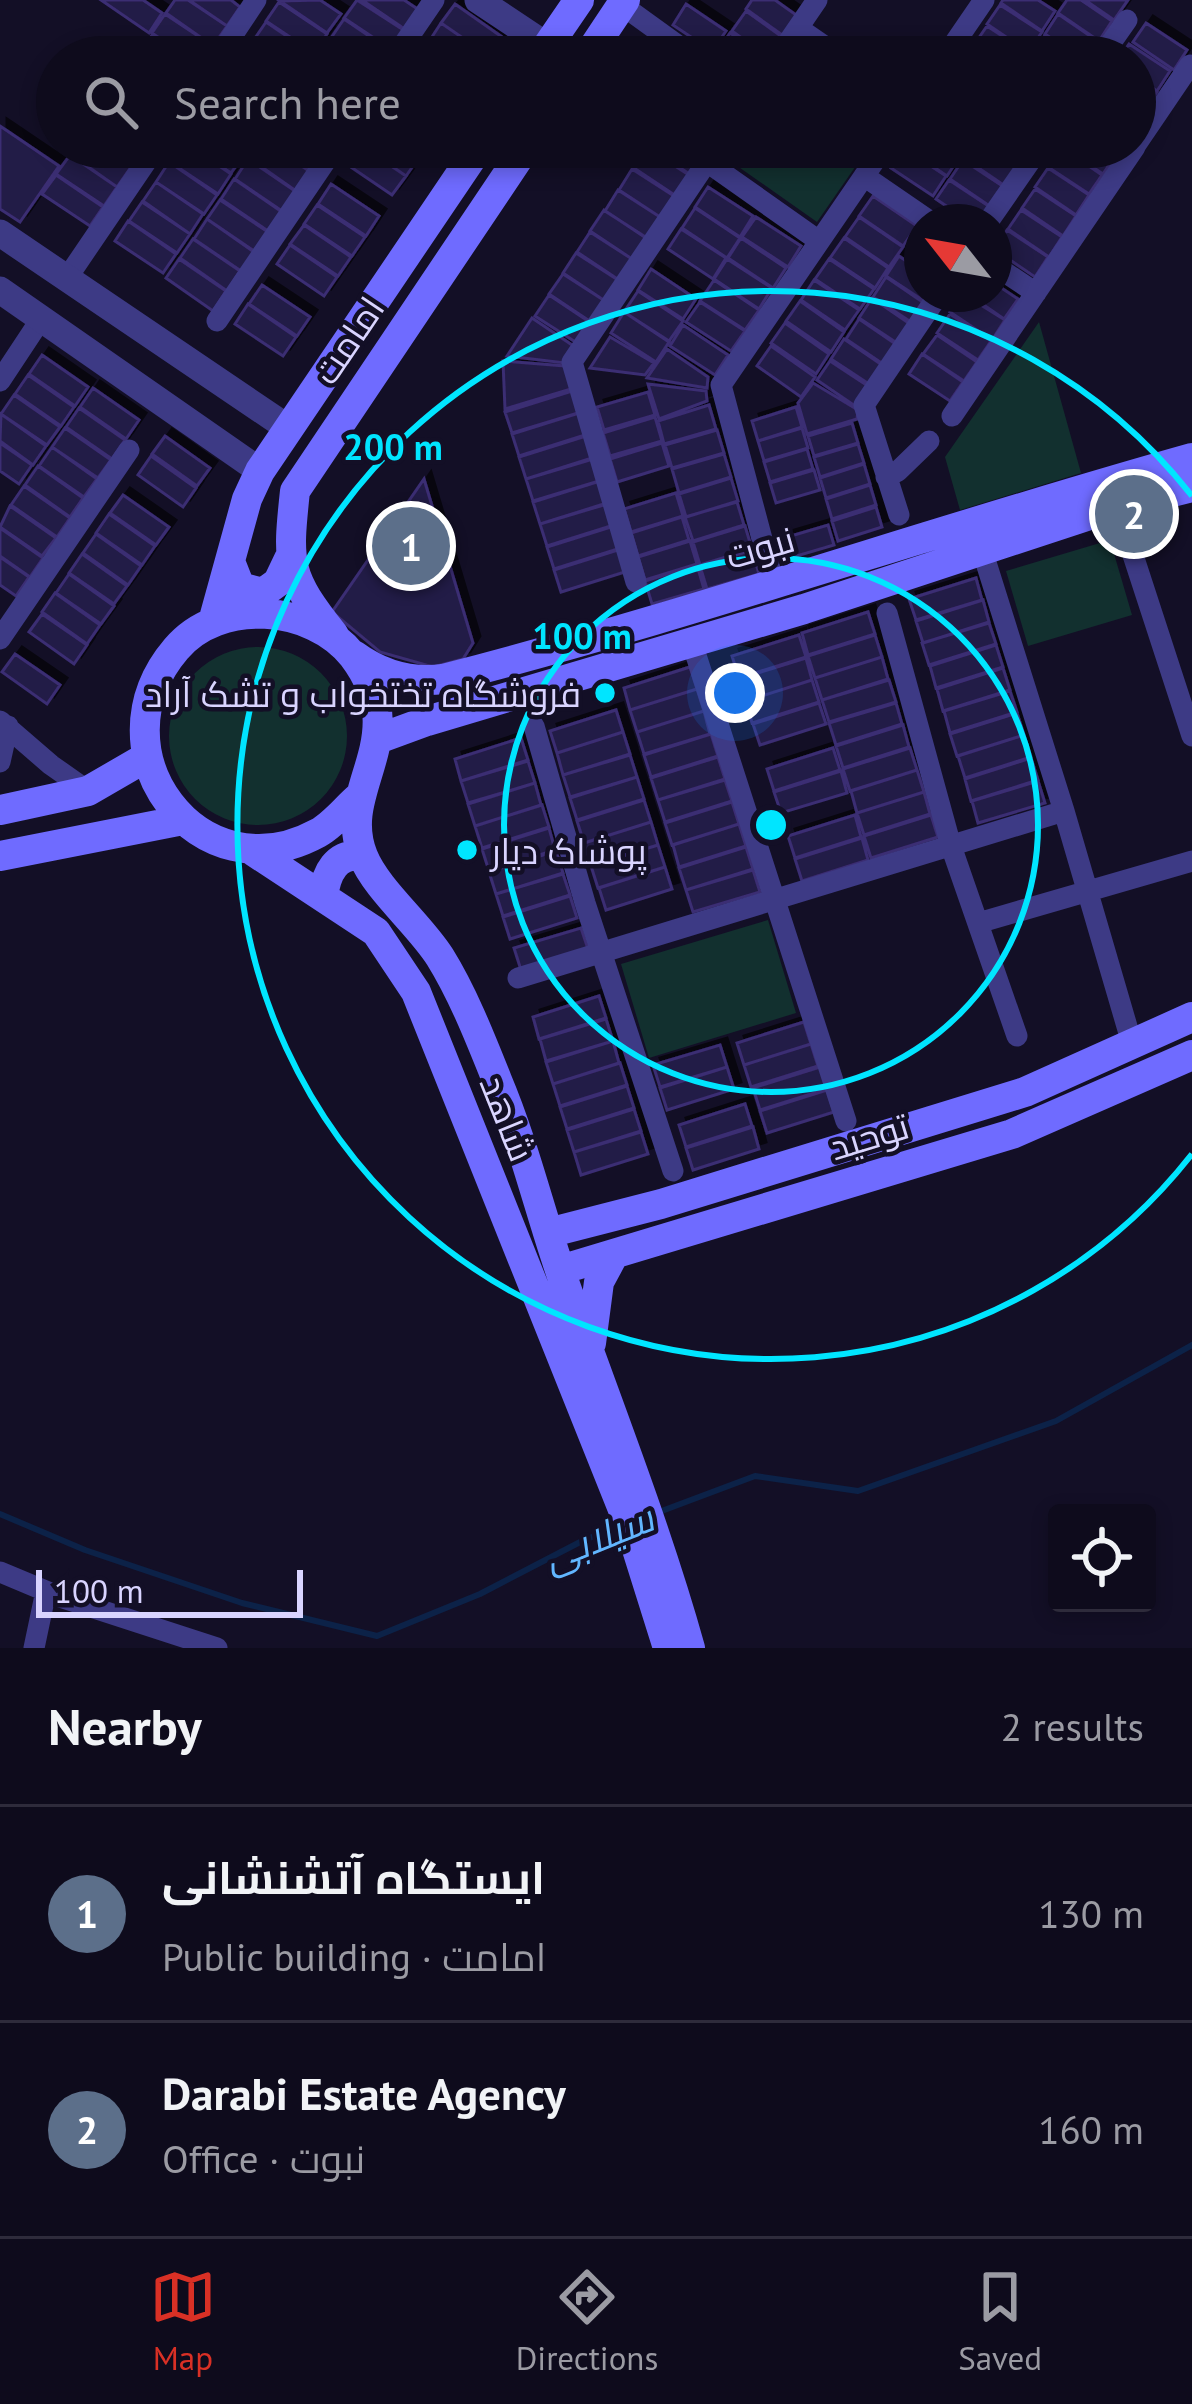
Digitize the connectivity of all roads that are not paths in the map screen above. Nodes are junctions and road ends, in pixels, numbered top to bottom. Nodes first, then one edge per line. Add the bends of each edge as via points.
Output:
1 (256, 0) edge
2 (434, 0) edge
3 (478, 0) edge
4 (578, 0) edge
5 (817, 0) edge
6 (984, 0) edge
7 (624, 3) edge
8 (1127, 20) dead end
9 (798, 28) junction
10 (232, 36) edge
11 (409, 36) edge
12 (524, 36) edge
13 (554, 36) edge
14 (601, 36) edge
15 (667, 36) edge
16 (792, 36) edge
17 (810, 36) edge
18 (959, 36) edge
19 (1116, 36) edge
20 (1190, 65) edge
21 (1156, 116) edge
22 (142, 168) edge
23 (320, 168) edge
24 (465, 168) edge
25 (512, 168) edge
26 (703, 168) edge
27 (728, 168) edge
28 (870, 168) edge
29 (1025, 168) edge
30 (1121, 168) edge
31 (864, 176) junction
32 (905, 204) edge
33 (1000, 204) edge
34 (0, 232) edge
35 (819, 241) junction
36 (1012, 277) edge
37 (67, 278) junction
38 (0, 290) edge
39 (1036, 293) junction
40 (927, 312) edge
41 (41, 319) junction
42 (217, 322) dead end
43 (0, 381) edge
44 (952, 416) dead end
45 (288, 428) junction
46 (929, 441) dead end
47 (129, 450) dead end
48 (1192, 458) edge
49 (260, 471) junction
50 (886, 477) junction
51 (1192, 487) edge
52 (1117, 506) junction
53 (898, 515) dead end
54 (982, 550) junction
55 (289, 559) junction
56 (231, 564) junction
57 (636, 582) dead end
58 (774, 584) junction
59 (887, 614) dead end
60 (213, 622) junction
61 (0, 639) edge
62 (692, 643) junction
63 (348, 651) junction
64 (1183, 675) edge
65 (422, 682) junction
66 (427, 721) junction
67 (4, 724) edge
68 (534, 726) dead end
69 (1192, 736) edge
70 (379, 739) junction
71 (145, 758) junction
72 (0, 762) edge
73 (116, 775) junction
74 (88, 791) junction
75 (358, 796) junction
76 (0, 810) edge
77 (1064, 812) junction
78 (183, 820) junction
79 (130, 830) junction
80 (951, 846) junction
81 (250, 849) junction
82 (0, 856) edge
83 (363, 856) junction
84 (1192, 861) edge
85 (1088, 892) junction
86 (323, 897) junction
87 (774, 900) junction
88 (978, 923) junction
89 (601, 953) junction
90 (518, 978) dead end
91 (1192, 1017) edge
92 (1017, 1036) dead end
93 (1133, 1047) junction
94 (1192, 1054) edge
95 (846, 1121) dead end
96 (528, 1172) junction
97 (673, 1172) dead end
98 (599, 1217) junction
99 (548, 1233) junction
100 (614, 1254) junction
101 (560, 1270) junction
102 (590, 1354) junction
103 (620, 1473) junction
104 (0, 1572) edge
105 (46, 1591) junction
106 (663, 1596) junction
107 (34, 1648) edge
108 (217, 1648) edge
109 (668, 1648) edge
110 (690, 1648) edge

1 - 10 street
2 - 11 street
3 - 12 street
4 - 13 main road
5 - 9 street
6 - 18 street
7 - 14 main road
7 - 15 street
8 - 19 street
9 - 16 street
9 - 17 street
20 - 21 street
22 - 37 street
23 - 42 street
24 - 45 main road, امامت
25 - 55 main road, امامت via 295,491
26 - 57 street via 572,362
27 - 35 street
28 - 31 street
29 - 33 street
30 - 39 street
31 - 32 street
31 - 35 street
34 - 37 street
35 - 58 street via 721,385
36 - 39 street
37 - 45 street
38 - 41 street
39 - 44 street
40 - 50 street via 864,405
41 - 43 street
41 - 49 street
45 - 49 main road, امامت
46 - 50 street
47 - 61 street
48 - 58 main road, نبوت
49 - 56 main road, امامت
50 - 53 street
51 - 52 main road, نبوت
52 - 54 main road, نبوت
52 - 64 street
54 - 62 main road, نبوت
54 - 77 street
55 - 56 main road via 262,593 240,587
55 - 63 main road via 307,600
56 - 60 main road, امامت
58 - 65 main road, نبوت
59 - 80 street
60 - 63 main road via 253,612 292,618
60 - 71 main road via 179,645 154,678 143,717
62 - 66 main road, نبوت
62 - 87 street
63 - 65 main road
63 - 70 main road via 368,679
64 - 69 street
65 - 66 main road via 411,703
66 - 70 main road, نبوت
67 - 72 street
67 - 74 street
68 - 89 street
70 - 75 main road
71 - 73 main road
71 - 78 main road
73 - 74 main road
73 - 79 main road via 148,796
74 - 76 main road
75 - 81 main road via 322,832
75 - 83 main road
77 - 80 street
77 - 85 street
78 - 79 main road
78 - 81 main road via 214,840
79 - 82 main road
80 - 87 street
80 - 88 street
81 - 86 main road, شاهد
83 - 86 main road via 334,864
83 - 96 main road, شاهد via 440,957 499,1083
84 - 85 street
85 - 88 street
85 - 93 street
86 - 103 main road, شاهد via 376,932 416,992
87 - 89 street
87 - 95 street
88 - 92 street
89 - 90 street
89 - 97 street
91 - 93 main road, توحید
93 - 98 main road, توحید via 1025,1092
94 - 100 main road, توحید via 1012,1134
96 - 98 main road via 559,1200
96 - 99 main road, شاهد
98 - 99 main road, توحید
99 - 101 main road, شاهد
100 - 101 main road, توحید
100 - 102 main road via 599,1282
101 - 102 main road, شاهد
102 - 103 main road, شاهد
103 - 106 main road
104 - 105 street
105 - 107 street
105 - 108 street
106 - 109 main road
106 - 110 main road

